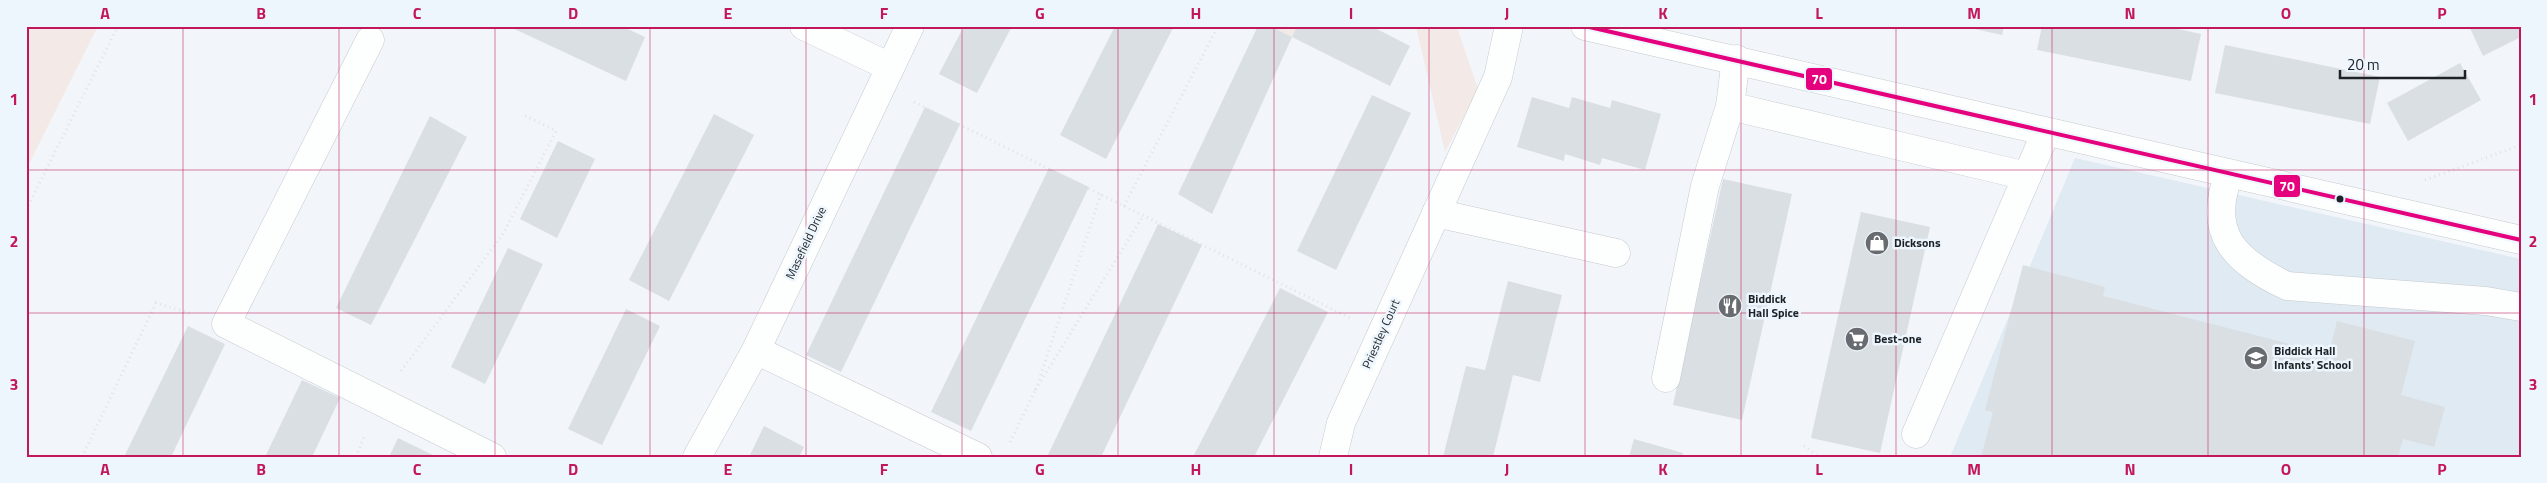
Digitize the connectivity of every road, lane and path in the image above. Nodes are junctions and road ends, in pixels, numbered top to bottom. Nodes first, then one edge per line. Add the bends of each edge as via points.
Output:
1 (118, 26) edge
2 (804, 26) edge
3 (910, 26) edge
4 (1218, 26) edge
5 (1509, 26) edge
6 (1585, 26) edge
7 (370, 40) dead end
8 (1736, 59) junction
9 (885, 76) junction
10 (1730, 106) junction
11 (522, 114) dead end
12 (2046, 132) junction
13 (2521, 145) edge
14 (2229, 174) junction
15 (2027, 176) junction
16 (2423, 181) dead end
17 (1101, 194) junction
18 (1124, 206) junction
19 (26, 210) edge
20 (1436, 213) junction
21 (1143, 216) junction
22 (2521, 240) edge
23 (1616, 253) dead end
24 (2521, 307) edge
25 (226, 324) junction
26 (1382, 334) junction
27 (756, 350) junction
28 (1666, 378) dead end
29 (1036, 389) junction
30 (378, 400) junction
31 (1916, 434) dead end
32 (1804, 446) dead end
33 (1007, 448) dead end
34 (82, 457) edge
35 (356, 457) edge
36 (492, 457) edge
37 (697, 457) edge
38 (978, 457) edge
39 (1333, 457) edge
40 (1819, 457) edge

1 - 19 path
2 - 9 street
3 - 9 street, Masefield Drive
4 - 18 path
5 - 20 street, Priestley Court via 1498,77
6 - 8 street
7 - 25 street
8 - 10 street
8 - 12 street
9 - 17 path
9 - 27 street, Masefield Drive
10 - 15 street
10 - 28 street via 1705,186
11 - 30 path via 556,131 503,234
12 - 14 street
12 - 15 street
13 - 16 path
14 - 22 street
14 - 24 street via 2222,191 2223,235 2241,257 2264,275 2287,286 2486,301
15 - 31 street
17 - 18 path
17 - 29 path
18 - 21 path
20 - 23 street
20 - 26 street, Priestley Court
21 - 26 path
21 - 29 path
25 - 30 street
25 - 34 path via 156,303
26 - 39 street, Priestley Court via 1341,423
27 - 37 street, Masefield Drive
27 - 38 street
29 - 33 path
30 - 35 path
30 - 36 street
32 - 40 path

